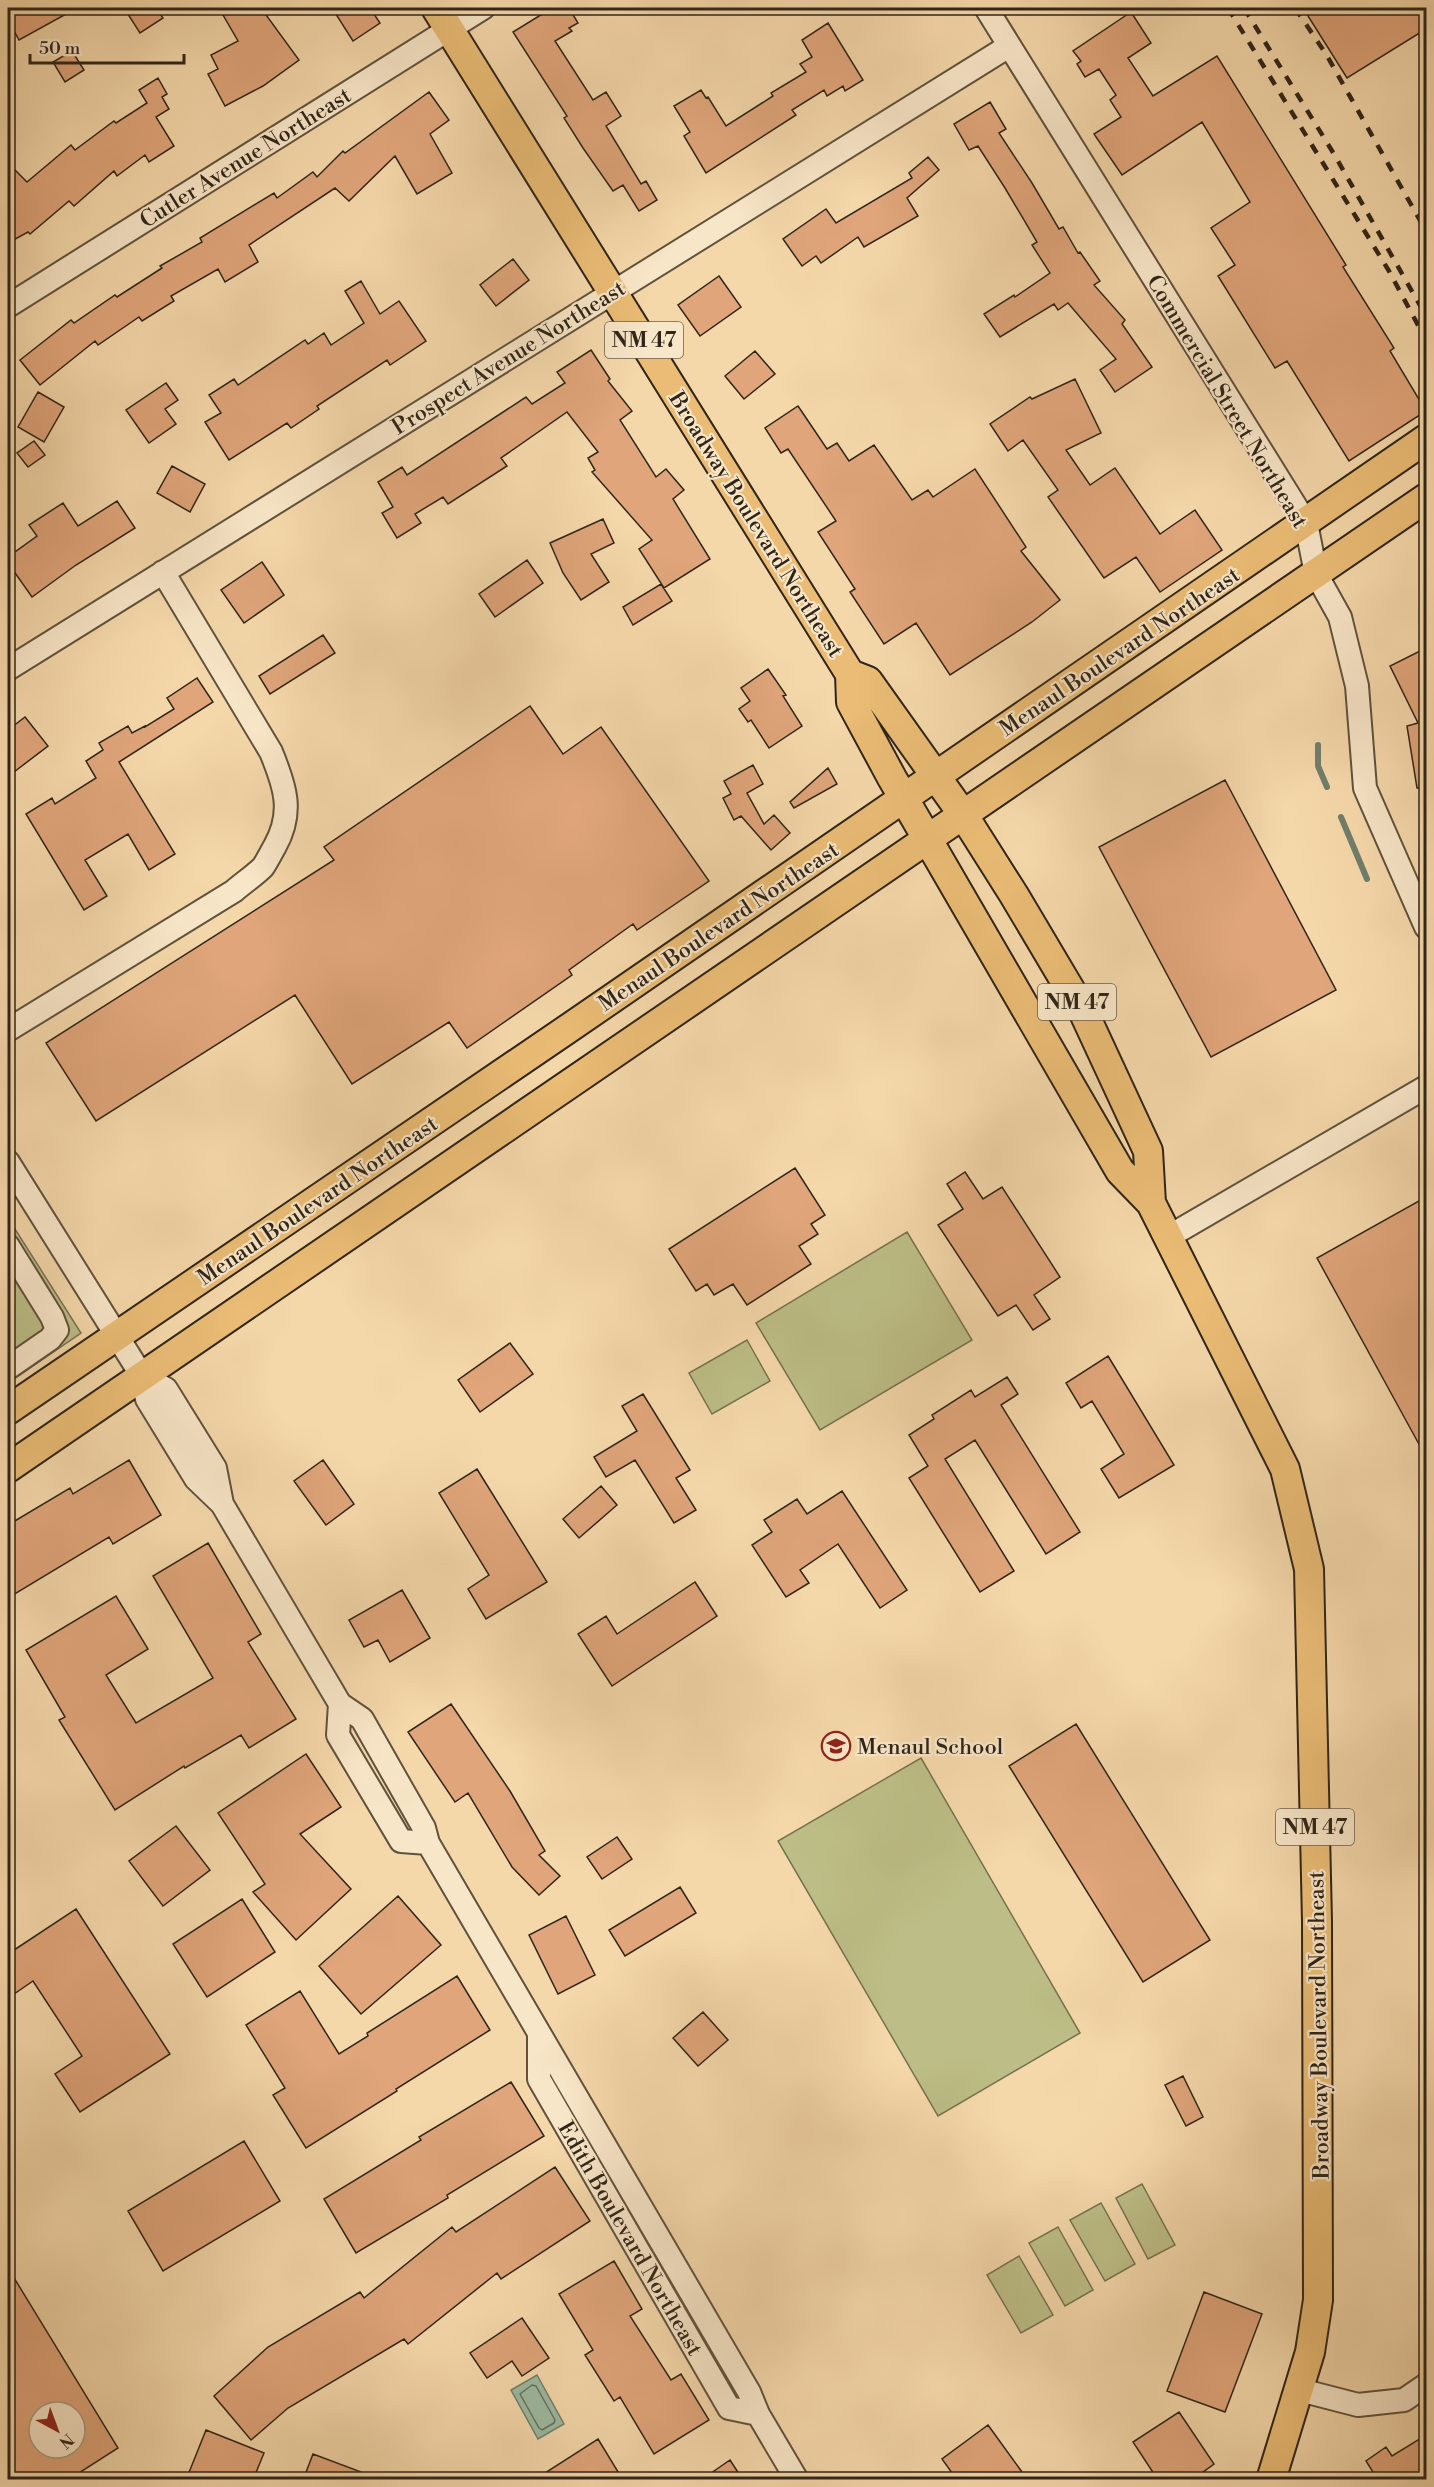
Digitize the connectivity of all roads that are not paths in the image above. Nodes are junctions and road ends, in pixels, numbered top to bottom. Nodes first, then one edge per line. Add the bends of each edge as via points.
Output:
1 (483, 8) edge
2 (986, 8) edge
3 (443, 18) edge
4 (1009, 46) junction
5 (614, 291) junction
6 (8, 306) edge
7 (1426, 439) edge
8 (1426, 498) edge
9 (1306, 523) junction
10 (163, 572) junction
11 (1316, 574) junction
12 (8, 669) edge
13 (850, 674) junction
14 (936, 777) junction
15 (904, 799) junction
16 (964, 816) junction
17 (928, 840) junction
18 (1426, 927) edge
19 (607, 1003) junction
20 (8, 1030) edge
21 (633, 1040) junction
22 (1426, 1088) edge
23 (8, 1162) edge
24 (1152, 1203) junction
25 (1168, 1237) junction
26 (8, 1245) edge
27 (116, 1337) junction
28 (8, 1368) edge
29 (142, 1376) junction
30 (8, 1410) edge
31 (8, 1468) edge
32 (1426, 2385) edge
33 (1300, 2390) junction
34 (797, 2480) edge
35 (1271, 2480) edge

1 - 3 street, Cutler Avenue Northeast
2 - 4 street, Commercial Street Northeast
3 - 5 main road, Broadway Boulevard Northeast / NM 47
3 - 6 street, Cutler Avenue Northeast
4 - 5 street, Prospect Avenue Northeast
4 - 9 street, Commercial Street Northeast
5 - 10 street, Prospect Avenue Northeast
5 - 13 main road, Broadway Boulevard Northeast / NM 47
7 - 9 main road, Menaul Boulevard Northeast
8 - 11 main road, Menaul Boulevard Northeast
9 - 11 street, Commercial Street Northeast
9 - 14 main road, Menaul Boulevard Northeast
10 - 12 street, Prospect Avenue Northeast
10 - 20 street via 271,752 281,777 286,821 263,866 234,891
11 - 16 main road, Menaul Boulevard Northeast
11 - 18 street, Commercial Street Northeast via 1340,617 1357,686 1365,788
13 - 14 main road, Broadway Boulevard Northeast / NM 47 via 868,681
13 - 15 main road, Broadway Boulevard Northeast / NM 47 via 851,702
14 - 15 main road, Menaul Boulevard Northeast
14 - 16 main road, Broadway Boulevard Northeast / NM 47
15 - 17 main road, Broadway Boulevard Northeast / NM 47
15 - 19 main road, Menaul Boulevard Northeast
16 - 17 main road, Menaul Boulevard Northeast
16 - 24 main road, Broadway Boulevard Northeast / NM 47 via 1084,1013 1148,1151
17 - 21 main road, Menaul Boulevard Northeast
17 - 24 main road, Broadway Boulevard Northeast / NM 47 via 1120,1171
19 - 21 main road
19 - 27 main road, Menaul Boulevard Northeast
21 - 29 main road, Menaul Boulevard Northeast
22 - 25 street
23 - 27 street, Edith Boulevard Northeast
24 - 25 main road, Broadway Boulevard Northeast / NM 47
25 - 33 main road, Broadway Boulevard Northeast / NM 47 via 1285,1469 1309,1569 1320,2227 1318,2300
26 - 28 street via 57,1330 50,1340
27 - 29 street, Edith Boulevard Northeast
27 - 30 main road, Menaul Boulevard Northeast
29 - 31 main road, Menaul Boulevard Northeast
29 - 34 street, Edith Boulevard Northeast via 147,1399 196,1479 222,1504 340,1704 338,1735 401,1841 428,1842 539,2036 539,2079 723,2398 729,2408 758,2414
32 - 33 street via 1404,2400 1358,2405
33 - 35 main road, Broadway Boulevard Northeast / NM 47

